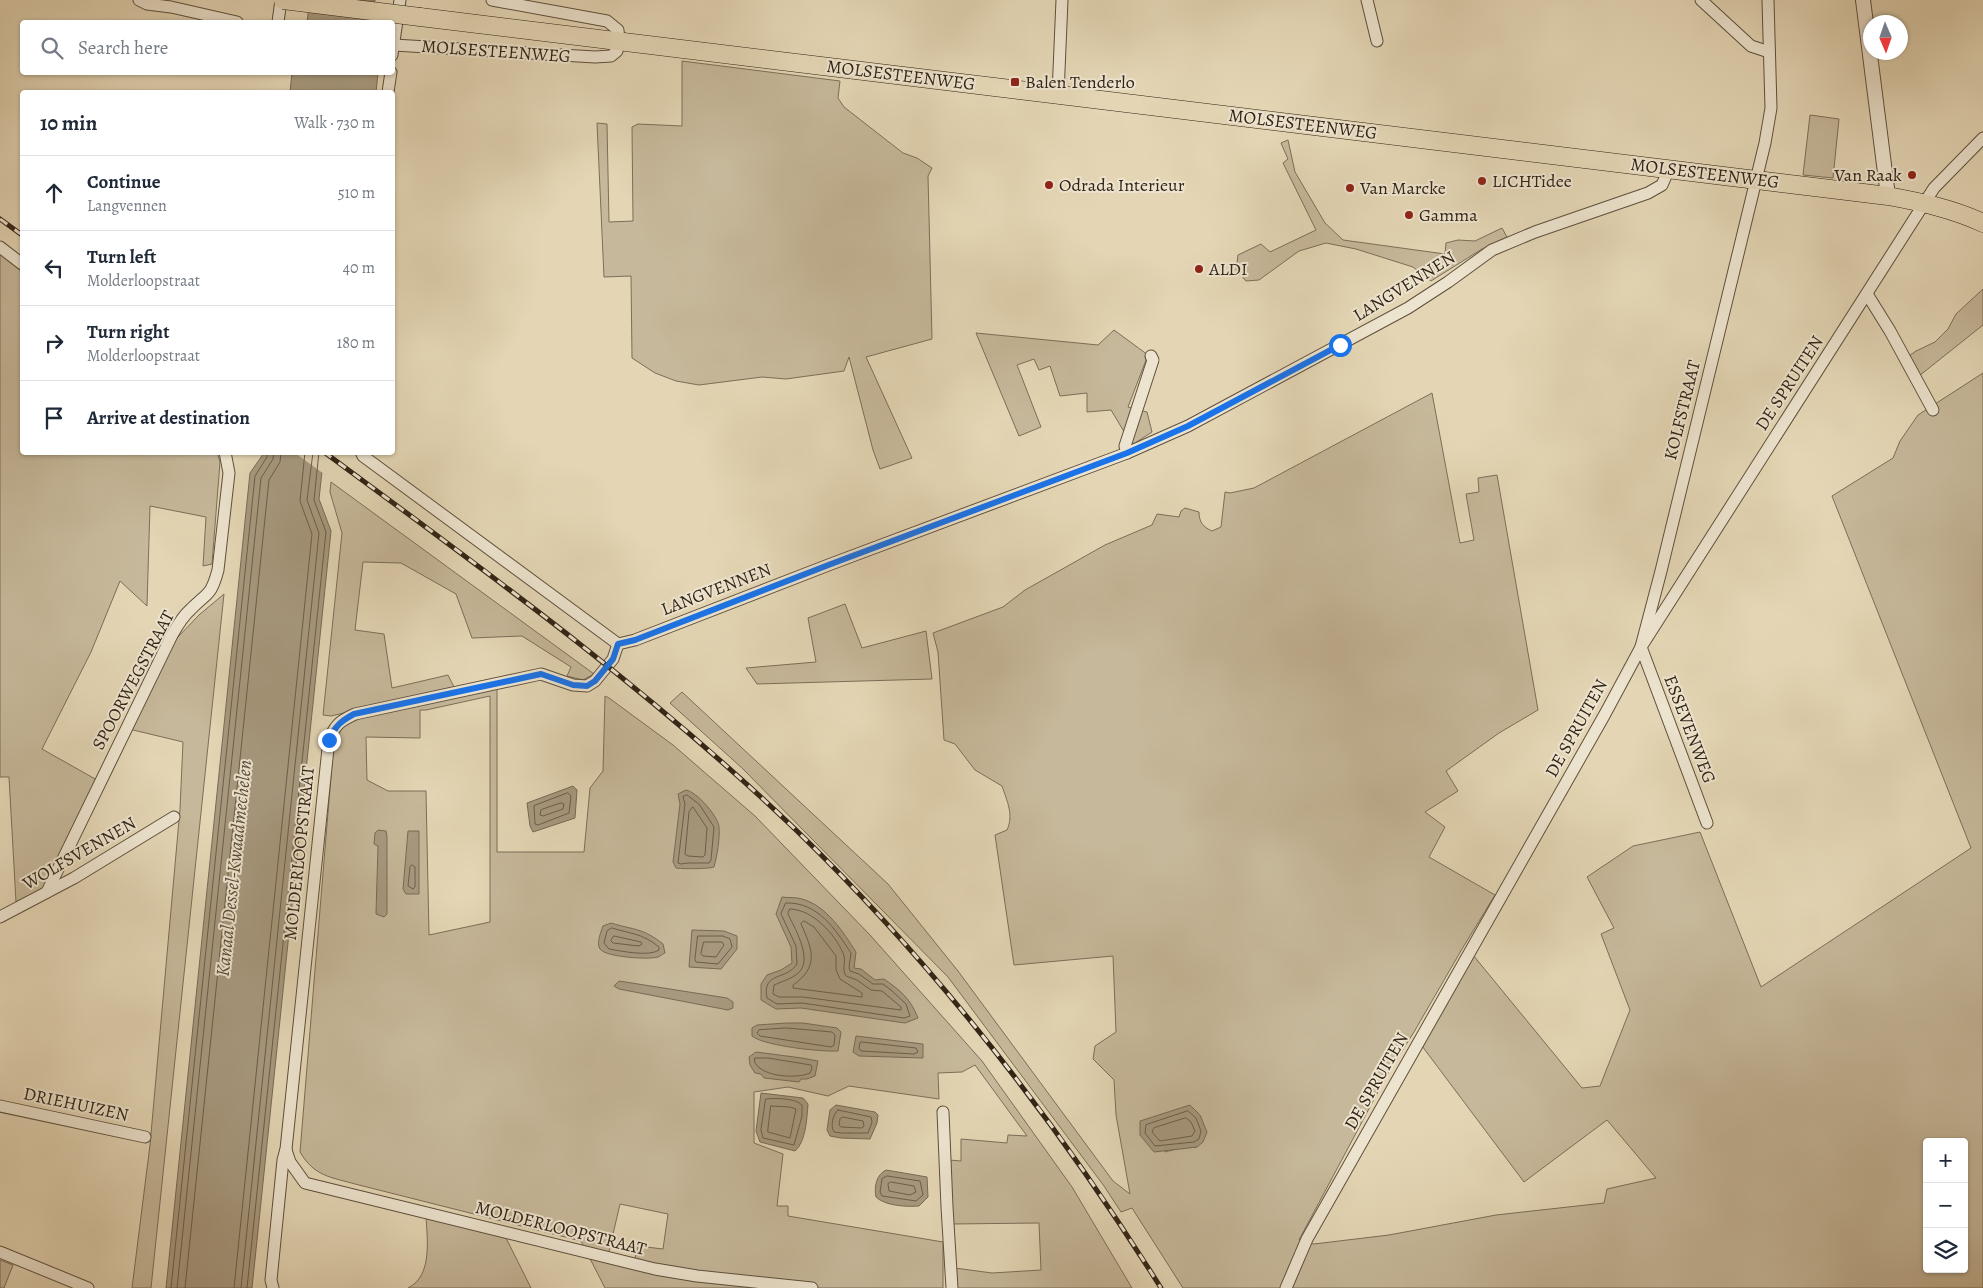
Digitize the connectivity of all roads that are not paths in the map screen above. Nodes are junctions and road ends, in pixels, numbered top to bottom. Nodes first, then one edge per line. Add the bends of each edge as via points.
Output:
1 (139, 0) edge
2 (282, 0) edge
3 (400, 0) edge
4 (492, 0) edge
5 (1062, 0) edge
6 (1367, 0) edge
7 (1701, 0) edge
8 (1768, 0) edge
9 (1863, 0) edge
10 (228, 20) edge
11 (278, 20) edge
12 (395, 36) edge
13 (619, 41) junction
14 (1377, 42) dead end
15 (395, 50) edge
16 (1769, 52) junction
17 (391, 75) edge
18 (388, 90) edge
19 (1058, 94) junction
20 (1983, 138) edge
21 (1669, 169) junction
22 (1757, 180) junction
23 (1888, 196) junction
24 (1926, 203) junction
25 (1983, 223) edge
26 (0, 247) edge
27 (20, 262) edge
28 (1867, 294) junction
29 (1151, 356) dead end
30 (1933, 410) dead end
31 (1127, 453) junction
32 (226, 455) edge
33 (362, 455) edge
34 (618, 644) junction
35 (1641, 648) junction
36 (174, 817) dead end
37 (1707, 823) dead end
38 (47, 892) junction
39 (0, 917) edge
40 (0, 1106) edge
41 (943, 1112) dead end
42 (145, 1137) dead end
43 (286, 1149) junction
44 (305, 1183) junction
45 (281, 1191) junction
46 (0, 1252) edge
47 (88, 1288) edge
48 (273, 1288) edge
49 (812, 1288) edge
50 (952, 1288) edge
51 (1286, 1288) edge

1 - 10 street
2 - 11 street
2 - 13 main road, MOLSESTEENWEG, bridge
3 - 12 street
4 - 13 street via 607,21 618,30
5 - 19 street
6 - 14 street
7 - 16 street via 1751,46
8 - 16 street, KOLFSTRAAT
9 - 23 street
13 - 15 street, MOLSESTEENWEG via 617,51 611,56 595,57
13 - 19 main road, MOLSESTEENWEG
16 - 22 street, KOLFSTRAAT via 1770,108
17 - 18 street
19 - 21 main road, MOLSESTEENWEG
20 - 24 street, DE SPRUITEN via 1934,188
21 - 22 main road, MOLSESTEENWEG
21 - 31 street, LANGVENNEN via 1662,184 1648,193 1492,250 1389,318 1188,426
22 - 23 main road, MOLSESTEENWEG
22 - 35 street, KOLFSTRAAT
23 - 24 main road, MOLSESTEENWEG
24 - 25 main road, MOLSESTEENWEG
24 - 28 street, DE SPRUITEN
26 - 27 street
28 - 30 street
28 - 35 street, DE SPRUITEN
29 - 31 street via 1153,360 1125,446
31 - 34 street, LANGVENNEN
32 - 38 street, SPOORWEGSTRAAT via 229,473 214,586 190,609 176,629
33 - 34 street
34 - 43 street, MOLDERLOOPSTRAAT via 613,659 587,686 573,685 541,674 354,714 334,728 329,740
35 - 37 street, ESSEVENWEG
35 - 51 street, DE SPRUITEN via 1307,1239
36 - 38 street, WOLFSVENNEN
38 - 39 street, WOLFSVENNEN
40 - 42 street, DRIEHUIZEN
41 - 50 street
43 - 44 street via 290,1162
43 - 45 street, MOLDERLOOPSTRAAT
44 - 45 street, MOLDERLOOPSTRAAT via 288,1184
44 - 49 street, MOLDERLOOPSTRAAT via 654,1269
45 - 48 street, MOLDERLOOPSTRAAT via 271,1280
46 - 47 street

